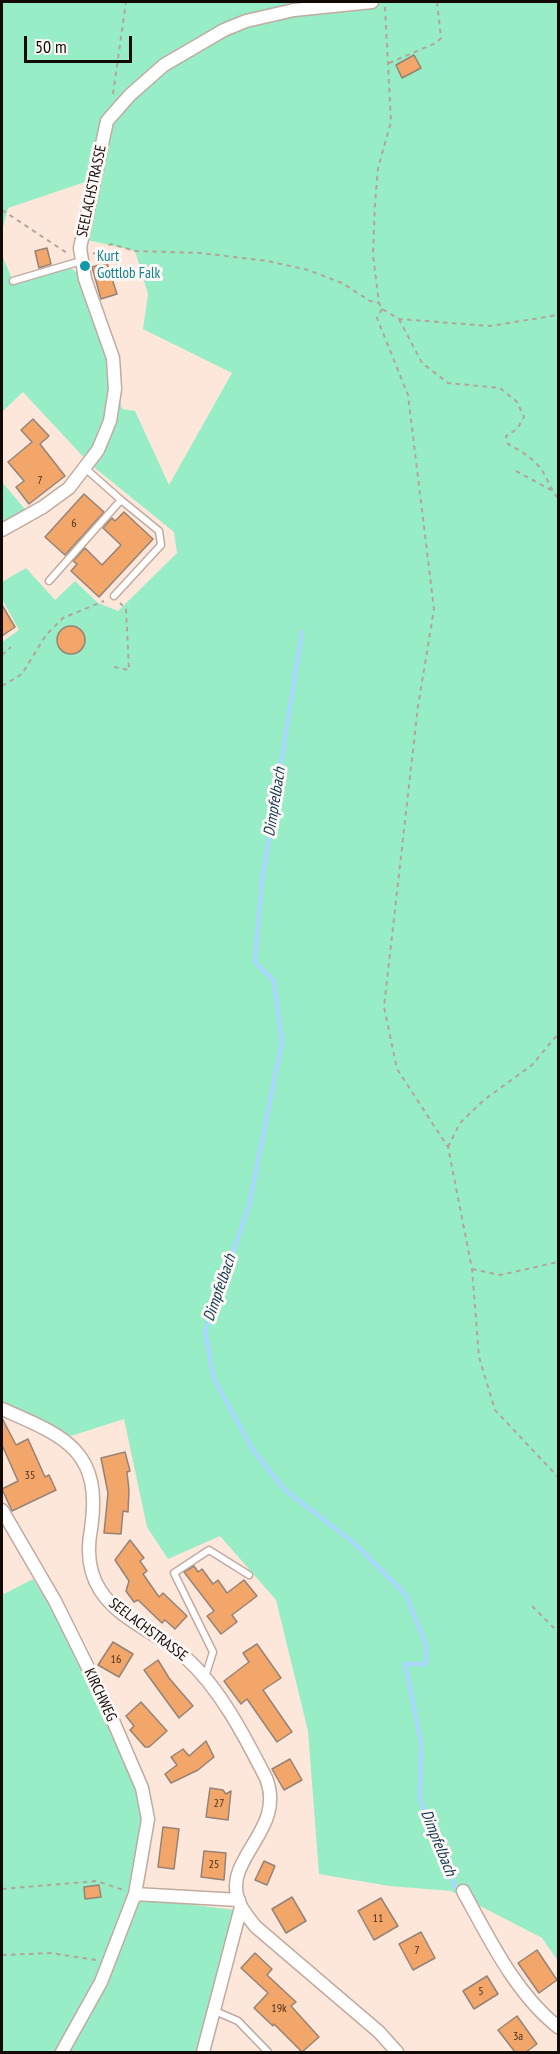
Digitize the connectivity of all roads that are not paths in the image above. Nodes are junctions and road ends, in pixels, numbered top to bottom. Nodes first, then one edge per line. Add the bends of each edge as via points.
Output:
1 (372, 2) edge
2 (81, 261) junction
3 (13, 281) dead end
4 (86, 469) junction
5 (121, 500) junction
6 (2, 530) edge
7 (49, 581) dead end
8 (114, 596) road end
9 (2, 1409) edge
10 (2, 1511) edge
11 (249, 1575) dead end
12 (205, 1677) junction
13 (463, 1891) dead end
14 (135, 1894) junction
15 (240, 1904) junction
16 (215, 2011) junction
17 (558, 2027) edge
18 (62, 2052) edge
19 (203, 2052) edge
20 (268, 2052) edge
21 (397, 2052) edge

1 - 2 street, SEELACHSTRASSE via 286,11 224,30 164,65 130,95 107,121 81,235
2 - 3 lane
2 - 4 street, SEELACHSTRASSE via 109,342 115,373 110,421
4 - 5 lane
4 - 6 street, SEELACHSTRASSE via 56,498
5 - 7 lane
5 - 8 lane via 159,531 161,545
9 - 12 street, SEELACHSTRASSE via 52,1431 80,1456 93,1489 88,1555 99,1589 113,1606 175,1649
10 - 14 street, KIRCHWEG via 55,1601 142,1788 148,1819
11 - 12 lane via 209,1550 174,1573 213,1652
12 - 15 street, SEELACHSTRASSE via 255,1757 271,1794 268,1818 240,1868
13 - 17 street via 493,1946 545,2016
14 - 15 street
14 - 18 street, KIRCHWEG via 97,1991
15 - 16 street, SEELACHSTRASSE
15 - 21 street via 256,1927 379,2032
16 - 19 street, SEELACHSTRASSE
16 - 20 lane via 238,2021

